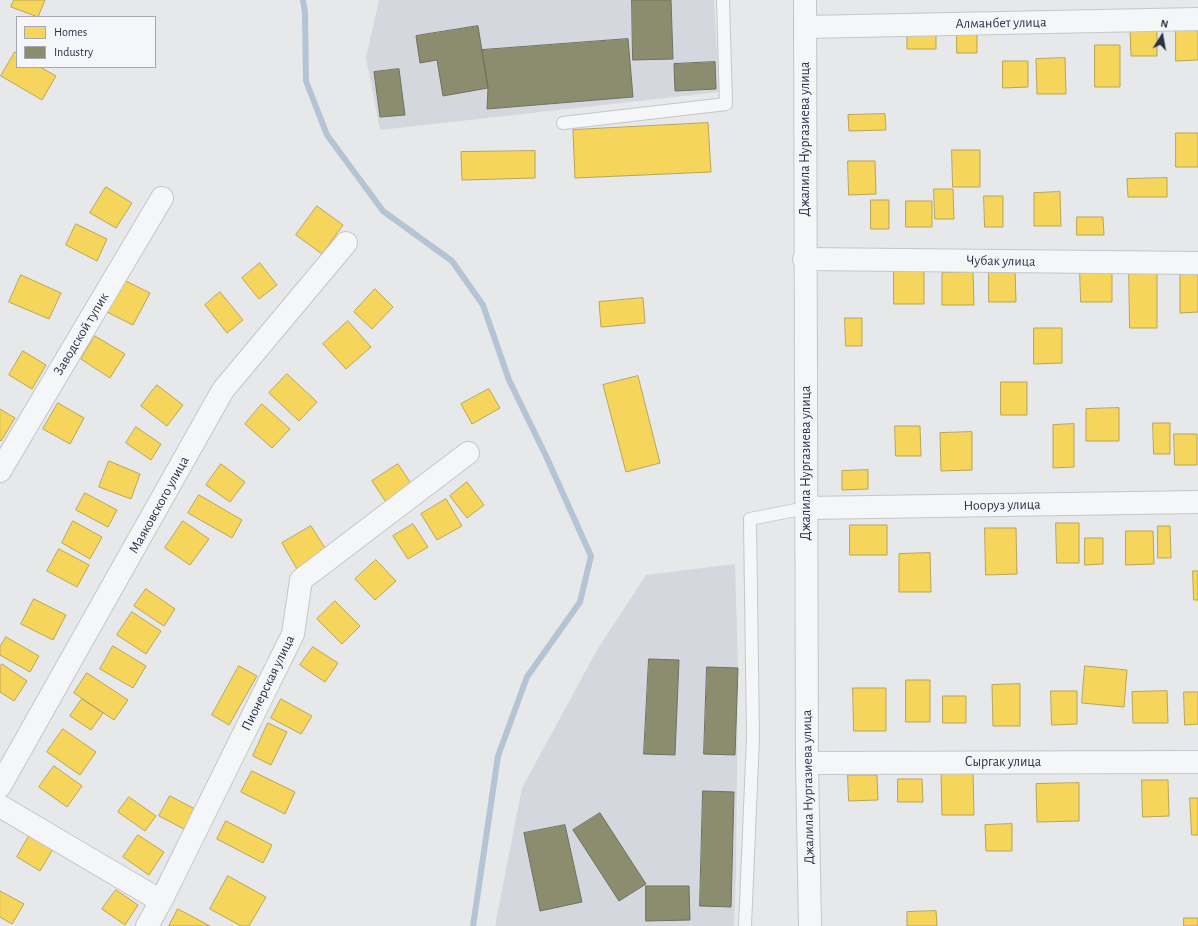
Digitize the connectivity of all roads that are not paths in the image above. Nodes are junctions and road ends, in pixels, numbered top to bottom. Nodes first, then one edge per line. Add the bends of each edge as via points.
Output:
1 (723, 0) edge
2 (805, 0) edge
3 (1198, 19) edge
4 (805, 26) junction
5 (563, 123) dead end
6 (162, 198) dead end
7 (346, 243) dead end
8 (804, 260) junction
9 (1198, 263) edge
10 (468, 453) dead end
11 (0, 471) edge
12 (1198, 502) edge
13 (806, 508) junction
14 (1198, 762) edge
15 (807, 763) junction
16 (0, 786) edge
17 (0, 806) edge
18 (161, 902) junction
19 (147, 926) edge
20 (745, 926) edge
21 (810, 926) edge

1 - 5 lane via 726,104
2 - 4 street, Джалила Нургазиева улица
3 - 4 street, Алманбет улица
4 - 8 street, Джалила Нургазиева улица
6 - 11 street, Заводской тупик
7 - 16 street, Маяковского улица via 223,390
8 - 9 street, Чубак улица
8 - 13 street, Джалила Нургазиева улица
10 - 18 street, Пионерская улица via 302,580 293,634
12 - 13 street, Нооруз улица
13 - 15 street, Джалила Нургазиева улица
13 - 20 lane via 750,519 753,738
14 - 15 street, Сыргак улица
15 - 21 street, Джалила Нургазиева улица
17 - 18 street
18 - 19 street, Пионерская улица

